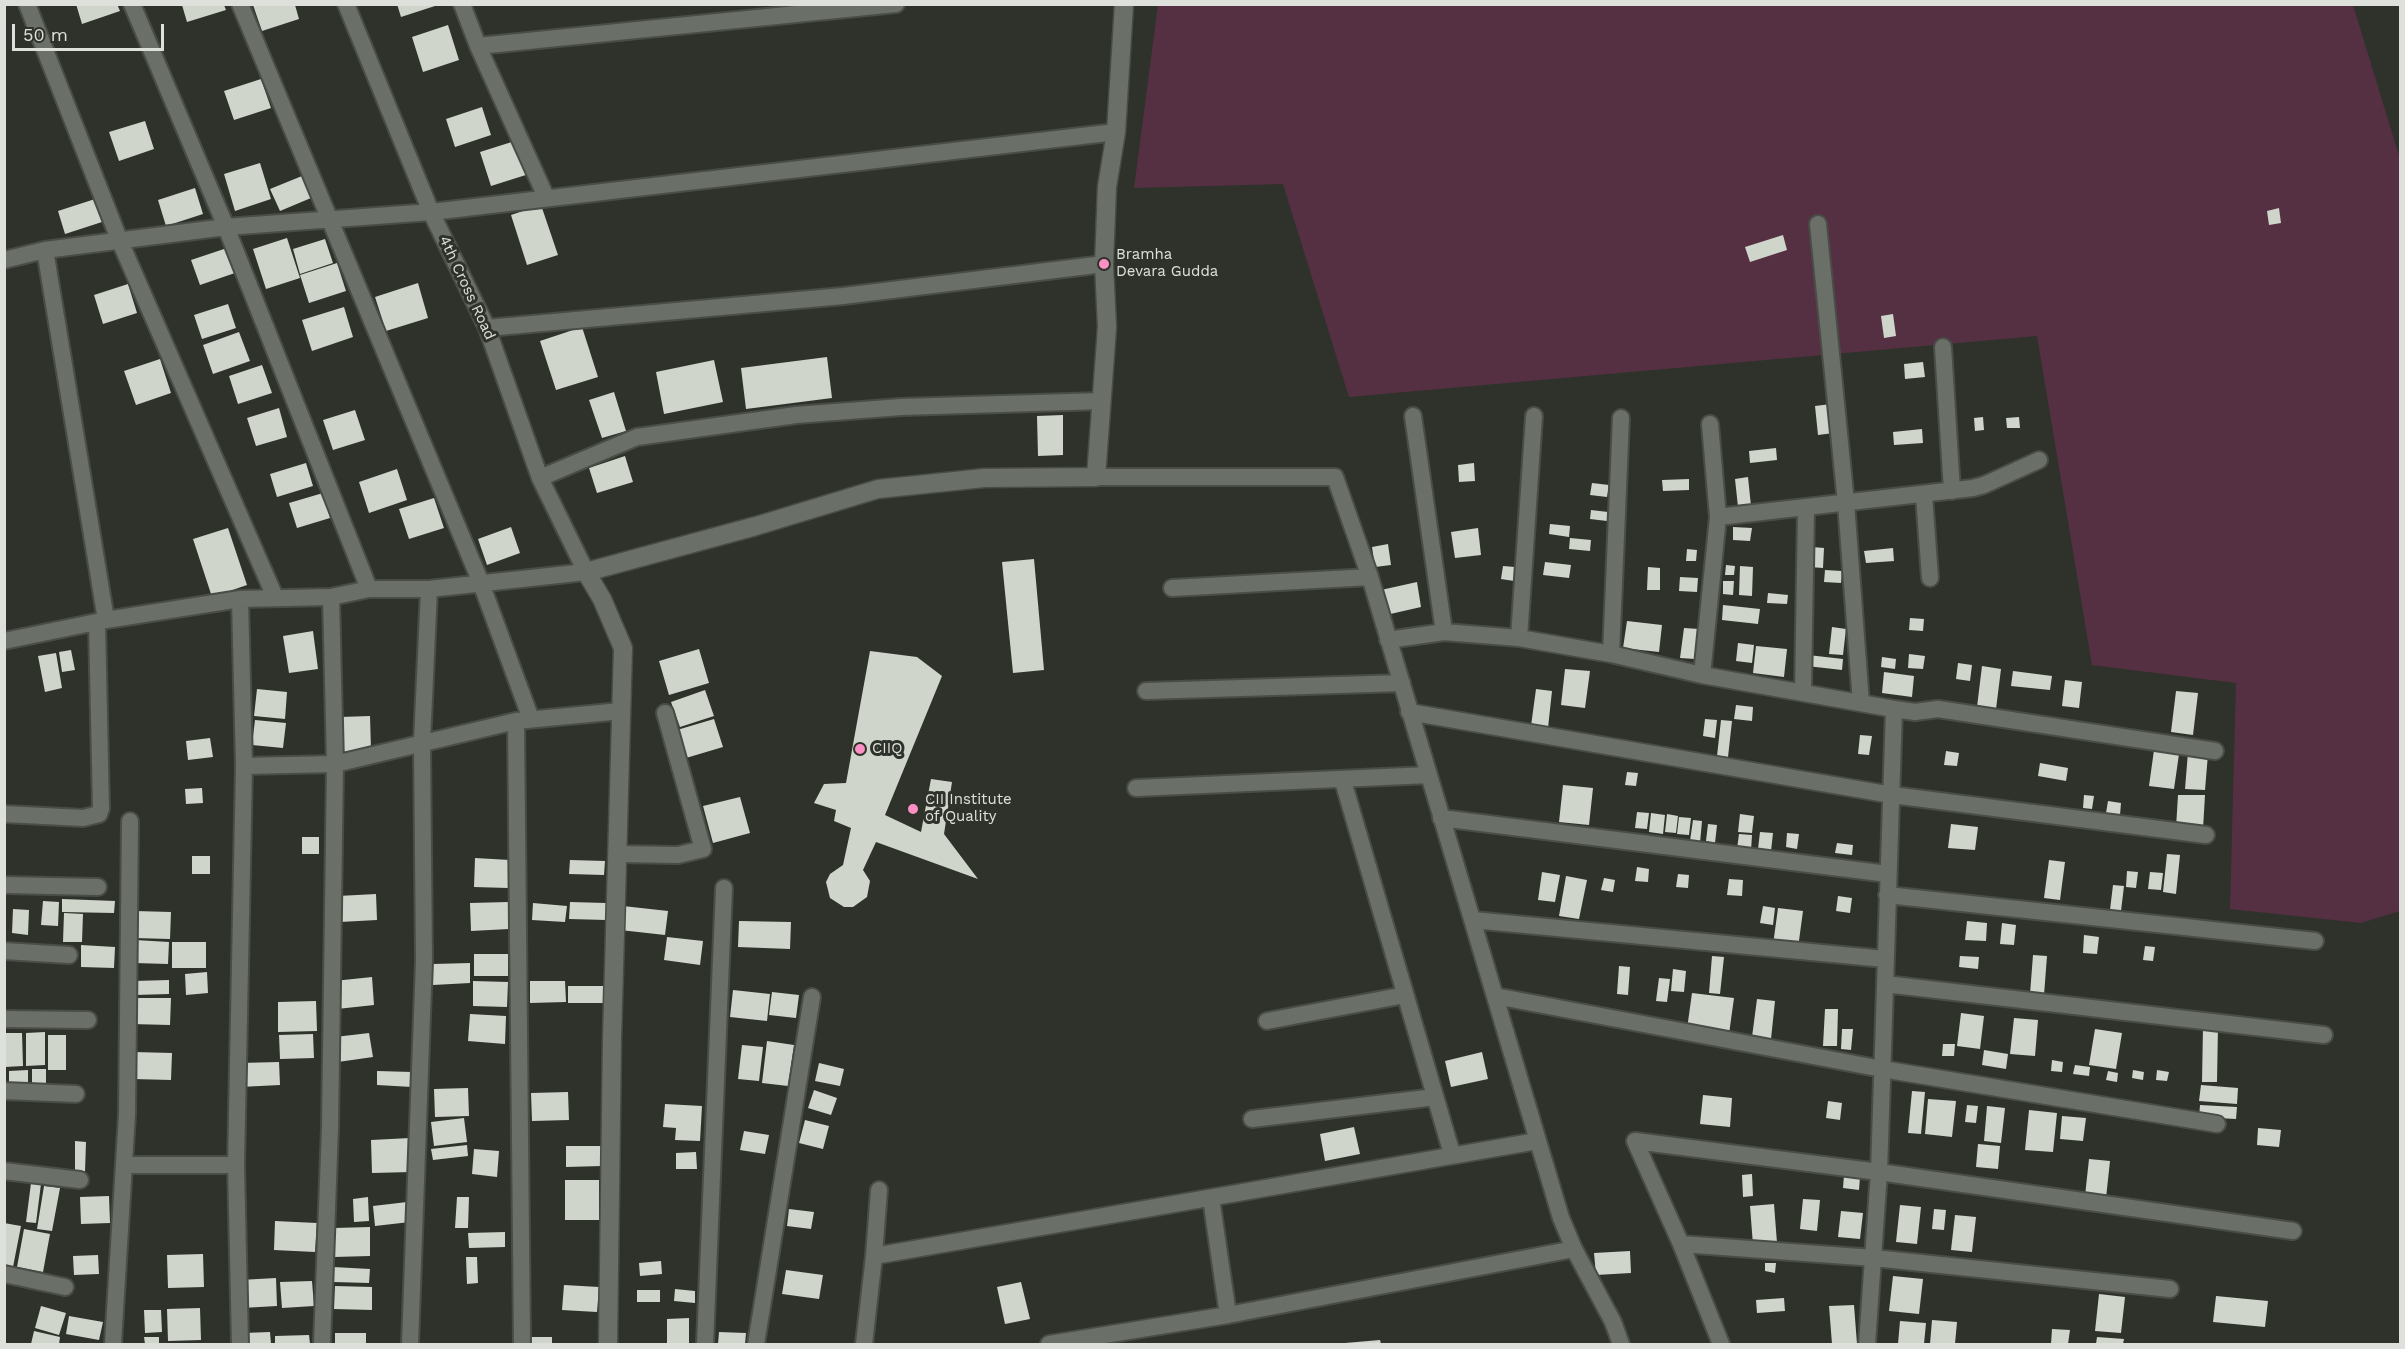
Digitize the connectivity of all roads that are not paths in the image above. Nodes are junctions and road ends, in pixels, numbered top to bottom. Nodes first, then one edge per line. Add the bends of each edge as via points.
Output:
1 (27, 4) edge
2 (132, 4) edge
3 (240, 4) edge
4 (346, 4) edge
5 (462, 4) edge
6 (896, 4) edge
7 (1124, 4) edge
8 (478, 46) junction
9 (1116, 132) junction
10 (546, 196) junction
11 (431, 212) junction
12 (329, 218) junction
13 (1818, 225) dead end
14 (226, 227) junction
15 (119, 239) junction
16 (45, 250) junction
17 (4, 260) edge
18 (1104, 264) junction
19 (487, 327) junction
20 (1943, 346) dead end
21 (1102, 401) junction
22 (1413, 416) dead end
23 (1534, 416) dead end
24 (1621, 418) dead end
25 (1710, 424) dead end
26 (2039, 460) dead end
27 (1096, 477) junction
28 (540, 478) junction
29 (1952, 491) junction
30 (1924, 495) junction
31 (1846, 503) junction
32 (1806, 508) junction
33 (1718, 517) junction
34 (586, 572) junction
35 (1370, 577) junction
36 (1930, 578) dead end
37 (481, 584) junction
38 (1172, 588) dead end
39 (369, 589) junction
40 (429, 590) junction
41 (275, 597) junction
42 (330, 597) junction
43 (240, 599) junction
44 (101, 621) junction
45 (1444, 632) junction
46 (1519, 638) junction
47 (1388, 640) junction
48 (4, 641) edge
49 (1611, 654) junction
50 (1702, 675) junction
51 (1402, 682) junction
52 (1146, 691) dead end
53 (1803, 692) junction
54 (1861, 703) junction
55 (1894, 709) junction
56 (621, 711) junction
57 (1409, 712) junction
58 (665, 713) dead end
59 (524, 720) junction
60 (422, 742) junction
61 (2215, 751) dead end
62 (335, 764) junction
63 (244, 766) junction
64 (1429, 775) junction
65 (1342, 781) junction
66 (1136, 788) dead end
67 (1892, 795) junction
68 (4, 814) edge
69 (1442, 818) junction
70 (130, 822) dead end
71 (2206, 835) dead end
72 (618, 854) junction
73 (1888, 874) junction
74 (4, 885) edge
75 (98, 887) dead end
76 (724, 888) dead end
77 (1887, 895) junction
78 (1473, 920) junction
79 (2315, 941) dead end
80 (4, 951) edge
81 (69, 955) dead end
82 (1885, 959) junction
83 (1885, 984) junction
84 (1405, 995) junction
85 (1495, 996) junction
86 (812, 997) dead end
87 (4, 1019) edge
88 (87, 1020) dead end
89 (1267, 1021) dead end
90 (2324, 1035) dead end
91 (1882, 1069) junction
92 (4, 1091) edge
93 (76, 1094) dead end
94 (1435, 1097) junction
95 (1252, 1119) dead end
96 (2217, 1124) dead end
97 (1537, 1141) junction
98 (1452, 1154) junction
99 (124, 1165) junction
100 (236, 1165) junction
101 (4, 1171) edge
102 (1879, 1172) junction
103 (80, 1179) dead end
104 (879, 1190) dead end
105 (1211, 1198) junction
106 (2294, 1231) dead end
107 (1681, 1244) junction
108 (1574, 1249) junction
109 (874, 1256) junction
110 (1874, 1258) junction
111 (4, 1274) edge
112 (65, 1287) dead end
113 (2170, 1289) dead end
114 (1228, 1315) junction
115 (113, 1344) edge
116 (240, 1344) edge
117 (322, 1344) edge
118 (410, 1344) edge
119 (522, 1344) edge
120 (608, 1344) edge
121 (705, 1344) edge
122 (756, 1344) edge
123 (864, 1344) edge
124 (1049, 1344) edge
125 (1621, 1344) edge
126 (1721, 1344) edge
127 (1867, 1344) edge

1 - 15 street
2 - 14 street
3 - 12 street
4 - 11 street, 4th Cross Road
5 - 8 street
6 - 8 street
7 - 9 street
8 - 10 street
9 - 10 street
9 - 18 street via 1107,187
10 - 11 street
11 - 12 street
11 - 19 street, 4th Cross Road
12 - 14 street
12 - 37 street
13 - 31 street
14 - 15 street
14 - 39 street
15 - 16 street
15 - 41 street
16 - 17 street
16 - 44 street
18 - 19 street via 843,296
18 - 21 street via 1107,327
19 - 28 street, 4th Cross Road
20 - 29 street
21 - 27 street
21 - 28 street via 901,407 785,416 638,437
22 - 45 street
23 - 46 street
24 - 49 street
25 - 33 street
26 - 29 street via 1984,485
27 - 34 street via 984,478 878,489
27 - 35 street via 1335,477
28 - 34 street, 4th Cross Road
29 - 30 street
30 - 31 street
30 - 36 street
31 - 32 street
31 - 54 street
32 - 33 street
32 - 53 street
33 - 50 street
34 - 37 street
34 - 56 street via 623,648
35 - 38 street
35 - 47 street
37 - 40 street
37 - 59 street
39 - 40 street
39 - 42 street
40 - 60 street
41 - 42 street
41 - 43 street
42 - 62 street
43 - 44 street
43 - 63 street
44 - 48 street
44 - 68 street via 99,814 83,818
45 - 46 street
45 - 47 street
46 - 49 street
47 - 51 street
49 - 50 street
50 - 53 street
51 - 52 street
51 - 57 street
53 - 54 street
54 - 55 street
55 - 61 street via 1938,710
55 - 67 street
56 - 59 street
56 - 72 street
57 - 64 street
57 - 67 street
58 - 72 street via 703,849 678,855
59 - 60 street
59 - 119 street
60 - 62 street
60 - 118 street via 424,961
62 - 63 street
62 - 117 street via 330,1127
63 - 100 street
64 - 65 street
64 - 69 street
65 - 66 street
65 - 84 street
67 - 71 street
67 - 73 street
69 - 73 street
69 - 78 street
70 - 99 street
72 - 120 street
73 - 77 street
74 - 75 street
76 - 121 street
77 - 79 street
77 - 82 street
78 - 82 street
78 - 85 street
80 - 81 street
82 - 83 street
83 - 90 street
83 - 91 street
84 - 89 street
84 - 94 street
85 - 91 street
85 - 97 street
86 - 122 street
87 - 88 street
91 - 96 street
91 - 102 street
92 - 93 street
94 - 95 street
94 - 98 street
97 - 98 street
97 - 108 street
98 - 105 street
99 - 100 street
99 - 115 street
100 - 116 street
101 - 103 street
102 - 106 street
102 - 107 street via 1635,1141
102 - 110 street
104 - 109 street
105 - 109 street
105 - 114 street
107 - 110 street
107 - 126 street
108 - 114 street
108 - 125 street
109 - 123 street
110 - 113 street
110 - 127 street
111 - 112 street
114 - 124 street

